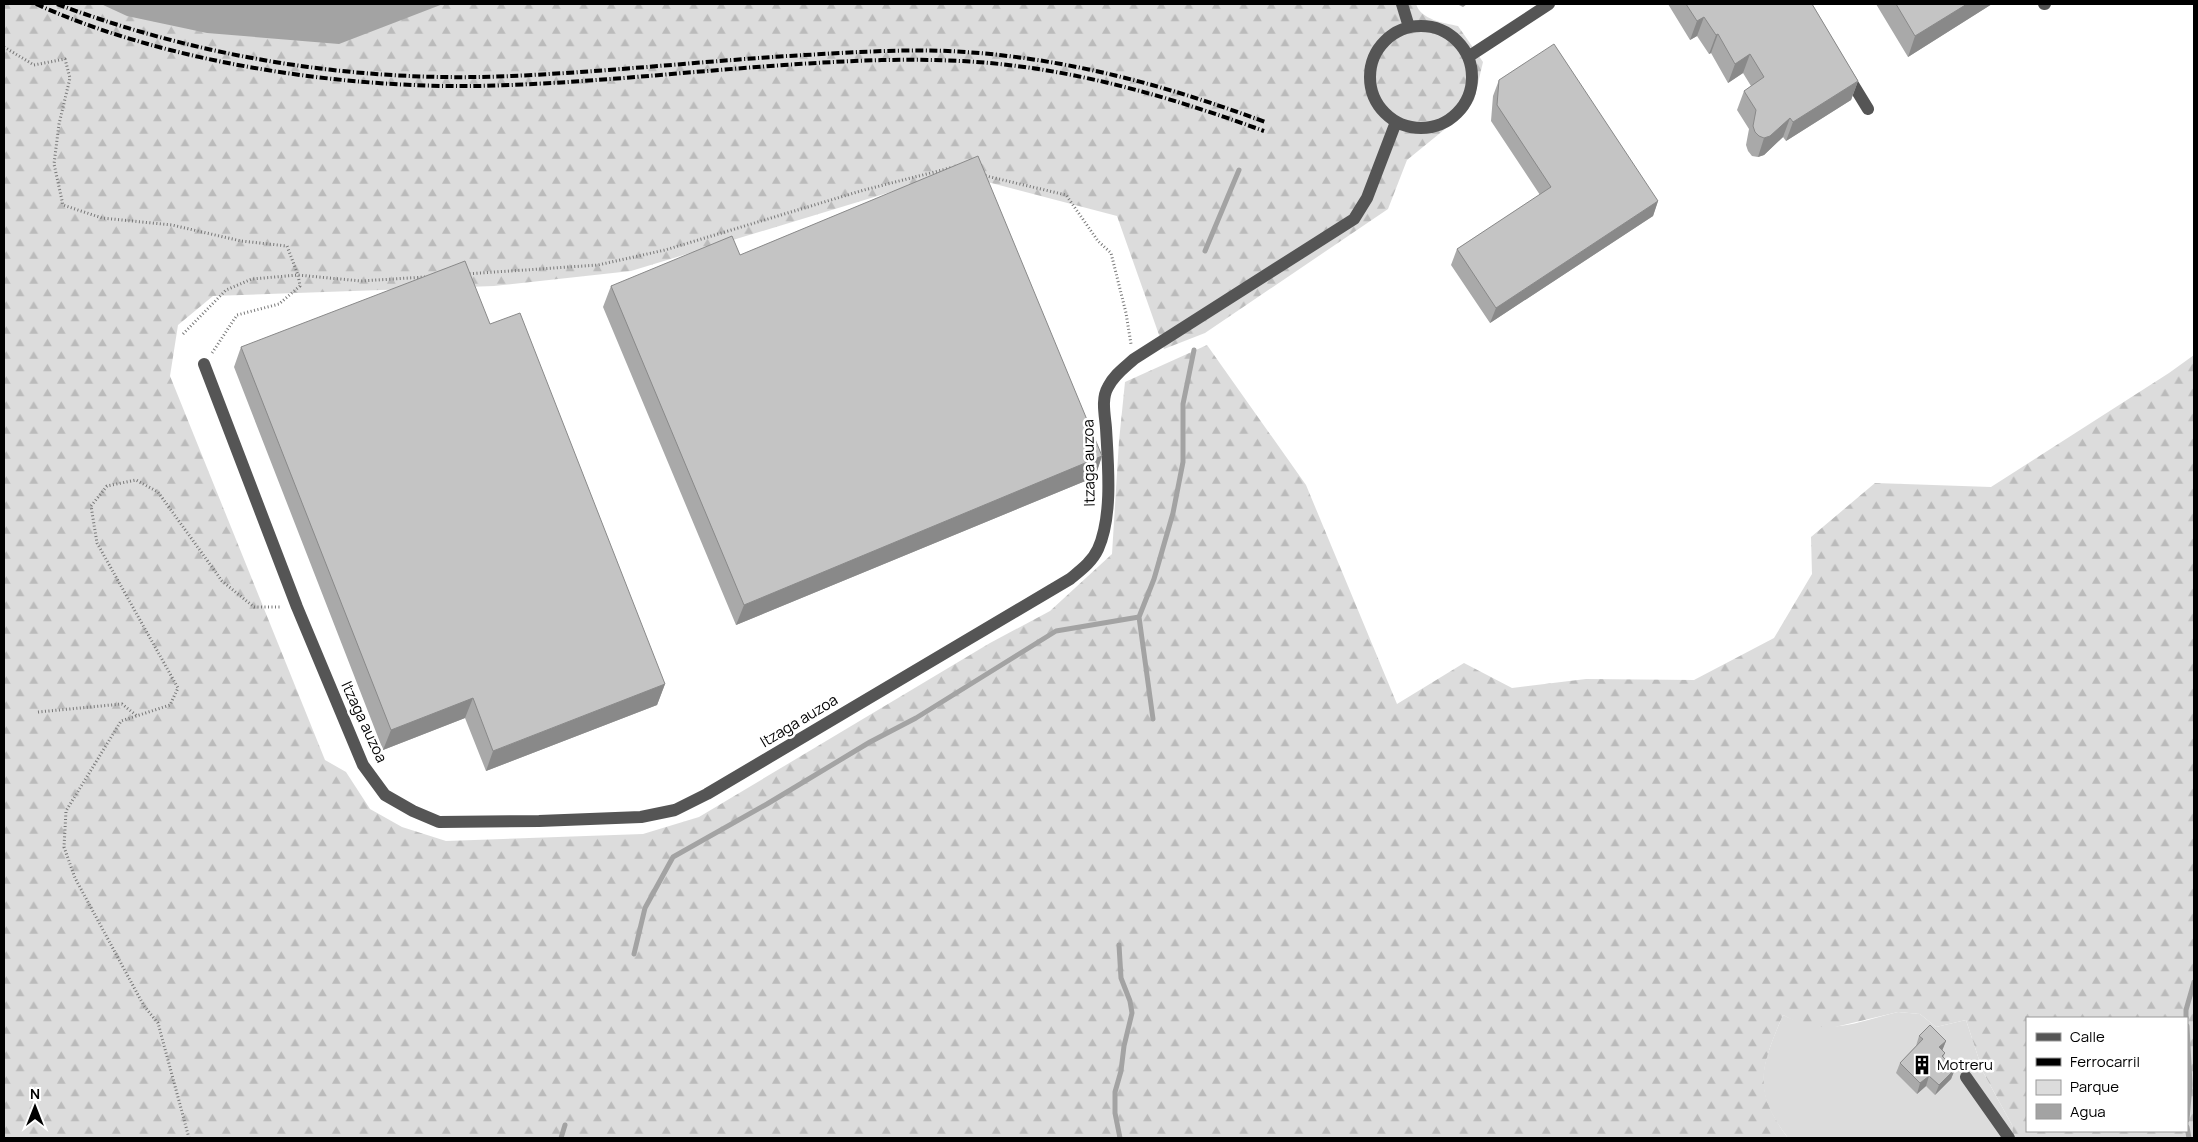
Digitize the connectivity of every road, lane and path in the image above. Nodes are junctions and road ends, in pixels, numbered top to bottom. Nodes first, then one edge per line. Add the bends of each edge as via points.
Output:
1 (1402, 4) edge
2 (1549, 4) edge
3 (1409, 27) junction
4 (4, 47) edge
5 (1468, 57) junction
6 (1839, 61) edge
7 (1868, 109) dead end
8 (1396, 122) junction
9 (956, 169) edge
10 (979, 174) edge
11 (463, 274) edge
12 (298, 275) junction
13 (426, 277) edge
14 (183, 334) dead end
15 (1134, 360) junction
16 (204, 364) joint
17 (297, 607) junction
18 (38, 712) dead end
19 (137, 716) junction
20 (1966, 1077) dead end
21 (190, 1138) edge
22 (2008, 1138) edge

1 - 3 street
2 - 5 street
3 - 5 street via 1437,29 1461,45
3 - 8 street via 1393,34 1380,46 1372,62 1373,96 1382,110
4 - 12 path via 34,65 65,59 70,78 54,164 63,205 102,218 172,226 241,241 287,246
5 - 8 street via 1472,73 1470,88 1465,103 1455,115 1442,124 1426,128
6 - 7 street
8 - 15 street, Itzaga auzoa via 1366,198 1354,219
9 - 11 path via 883,185 665,250 598,265
10 - 15 path via 1066,195 1098,242 1111,253
12 - 13 path via 361,281
12 - 14 path via 252,279 226,290
12 - 16 path via 300,286 279,304 238,315
15 - 17 street, Itzaga auzoa via 1118,373 1107,388 1104,399 1108,466 1106,522 1098,549 1087,565 1070,579 675,810 641,817 439,822 413,812 386,795 363,765
16 - 17 street, Itzaga auzoa
17 - 19 path via 254,607 222,581 158,492 136,480 107,486 91,506 97,543 178,688 170,706
18 - 19 path via 122,704
19 - 21 path via 120,721 66,811 64,847 75,878 107,938 144,1006 158,1023
20 - 22 street

